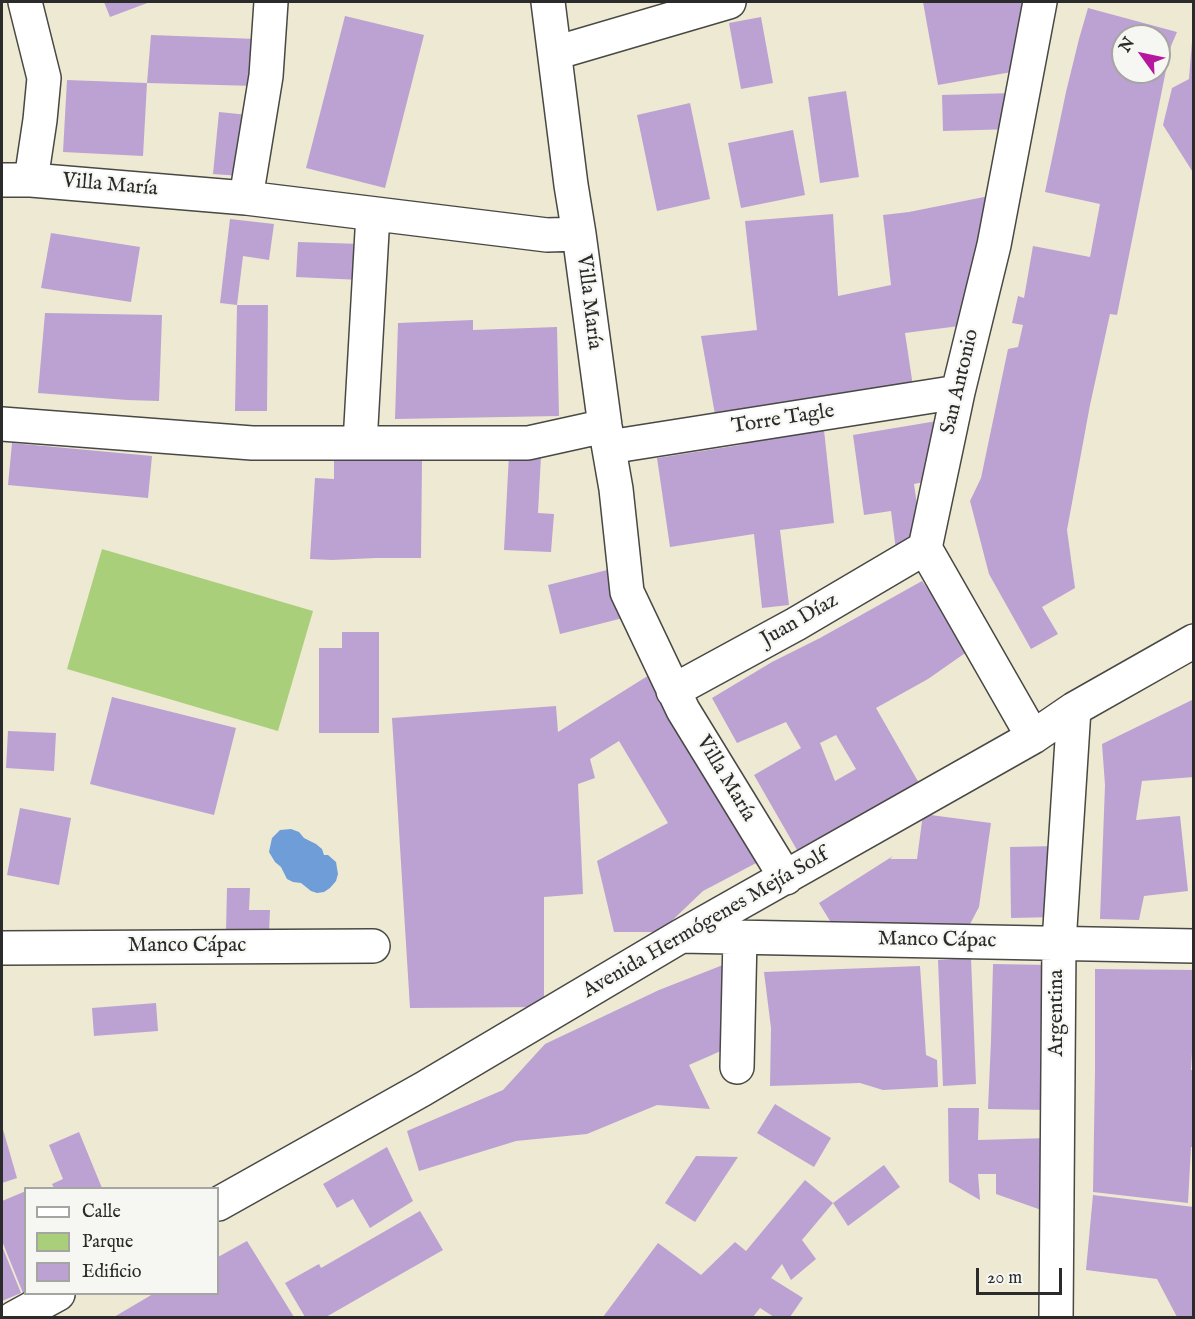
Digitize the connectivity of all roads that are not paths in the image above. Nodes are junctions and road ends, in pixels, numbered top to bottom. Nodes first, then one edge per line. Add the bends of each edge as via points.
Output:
1 (25, 2) edge
2 (271, 2) edge
3 (548, 2) edge
4 (729, 2) edge
5 (1040, 2) edge
6 (555, 53) junction
7 (16, 180) edge
8 (246, 198) junction
9 (373, 214) junction
10 (579, 234) junction
11 (958, 392) junction
12 (2, 424) edge
13 (607, 437) junction
14 (360, 443) junction
15 (925, 548) junction
16 (1194, 641) edge
17 (674, 691) junction
18 (1074, 709) junction
19 (1033, 737) junction
20 (786, 878) junction
21 (681, 936) junction
22 (740, 939) junction
23 (1059, 943) junction
24 (374, 946) dead end
25 (1194, 946) edge
26 (2, 948) edge
27 (737, 1067) dead end
28 (219, 1203) edge
29 (54, 1295) edge
30 (14, 1317) edge
31 (1056, 1317) edge

1 - 7 street via 44,78 40,120
2 - 8 street via 266,76
3 - 6 street
4 - 6 street
5 - 11 street, San Antonio via 994,245
6 - 10 street
7 - 8 street, Villa María
8 - 9 street, Villa María
9 - 10 street, Villa María via 547,235
9 - 14 street
10 - 13 street, Villa María
11 - 13 street, Torre Tagle
11 - 15 street, San Antonio
12 - 14 street, Torre Tagle via 252,443
13 - 14 street, Torre Tagle via 528,443
13 - 17 street, Villa María via 627,592
15 - 17 street, Juan Díaz
15 - 19 street
16 - 18 street, Avenida Hermógenes Mejía Solf
17 - 20 street, Villa María
18 - 19 street, Avenida Hermógenes Mejía Solf
18 - 23 street, Argentina
19 - 20 street, Avenida Hermógenes Mejía Solf
20 - 21 street, Avenida Hermógenes Mejía Solf
21 - 22 street, Manco Cápac
21 - 28 street, Avenida Hermógenes Mejía Solf via 423,1089
22 - 23 street, Manco Cápac
22 - 27 street
23 - 25 street, Manco Cápac
23 - 31 street, Argentina
24 - 26 street, Manco Cápac
29 - 30 street

